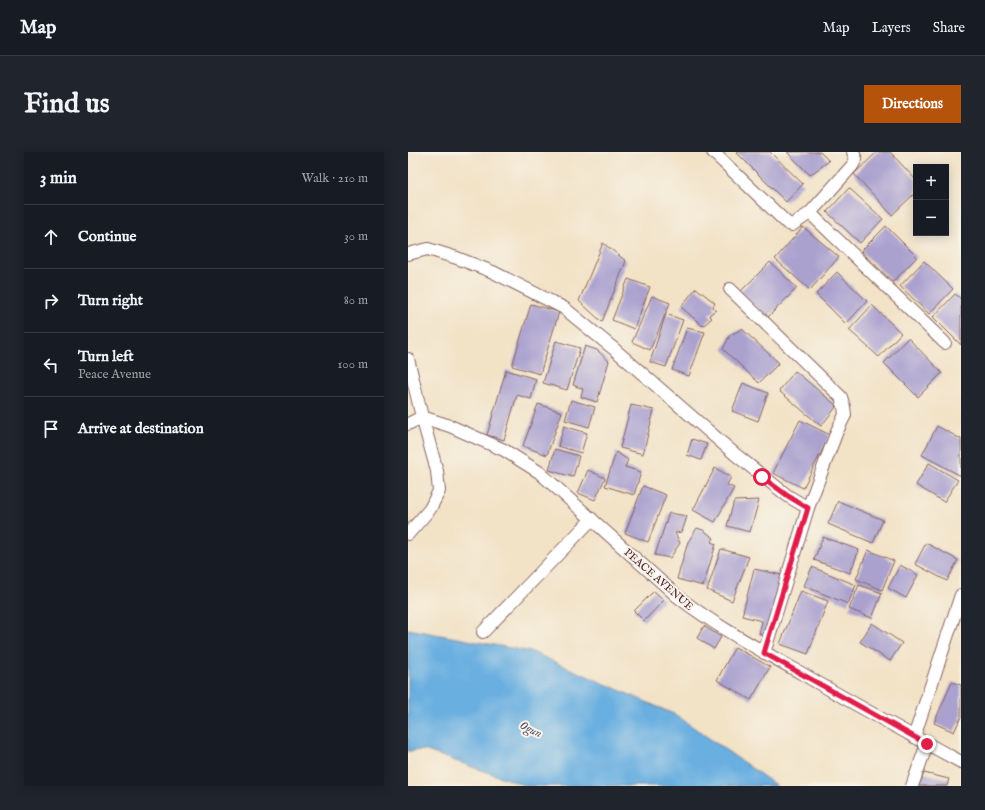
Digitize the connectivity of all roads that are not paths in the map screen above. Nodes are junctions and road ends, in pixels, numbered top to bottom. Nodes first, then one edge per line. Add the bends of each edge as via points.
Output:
1 (713, 152) edge
2 (853, 152) edge
3 (810, 213) junction
4 (408, 254) edge
5 (730, 289) dead end
6 (944, 344) dead end
7 (408, 358) edge
8 (422, 417) junction
9 (408, 424) edge
10 (808, 508) junction
11 (592, 519) junction
12 (408, 534) edge
13 (961, 595) edge
14 (484, 632) dead end
15 (764, 653) junction
16 (914, 737) junction
17 (927, 744) junction
18 (961, 762) edge
19 (912, 786) edge

1 - 3 street via 788,224 792,225
2 - 3 street via 856,159 852,166
3 - 6 street
4 - 10 street via 428,249 457,258 493,272 564,308 742,460 788,496
5 - 10 street via 841,397 845,415 836,431
7 - 8 street
8 - 9 street
8 - 11 street, PEACE AVENUE via 450,426 504,450 539,472
8 - 12 street via 437,471 439,491 430,509
10 - 15 street
11 - 14 street
11 - 15 street, PEACE AVENUE via 697,612
13 - 16 street
15 - 16 street, PEACE AVENUE
16 - 17 street, PEACE AVENUE
17 - 18 street, PEACE AVENUE
17 - 19 street

